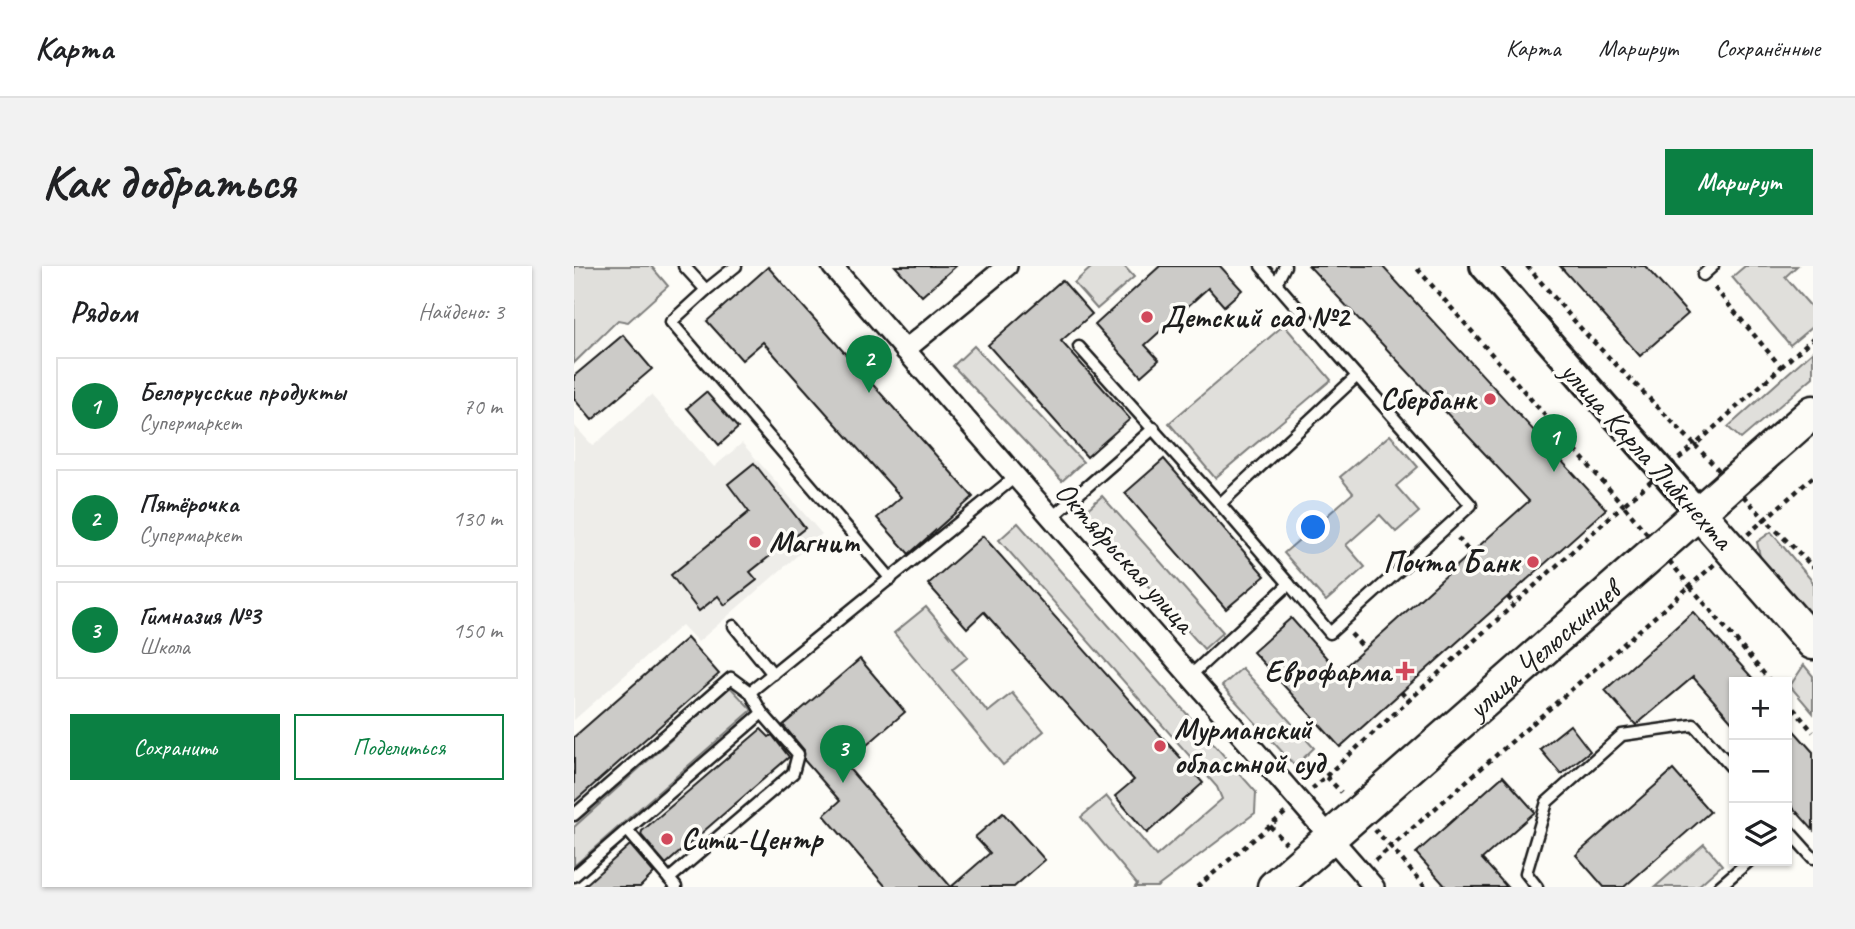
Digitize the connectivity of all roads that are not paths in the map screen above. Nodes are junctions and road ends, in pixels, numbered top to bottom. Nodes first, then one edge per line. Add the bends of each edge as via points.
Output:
1 (684, 266) edge
2 (736, 266) edge
3 (832, 266) edge
4 (1007, 266) edge
5 (1261, 266) edge
6 (1284, 266) edge
7 (1482, 266) edge
8 (1713, 266) edge
9 (1703, 275) road end
10 (1276, 284) junction
11 (706, 290) junction
12 (1079, 347) dead end
13 (905, 350) junction
14 (1357, 376) junction
15 (1813, 412) edge
16 (1154, 428) junction
17 (1015, 477) junction
18 (1220, 504) junction
19 (1700, 514) junction
20 (1051, 519) junction
21 (891, 579) junction
22 (1289, 584) junction
23 (734, 626) dead end
24 (1813, 643) edge
25 (774, 674) junction
26 (1191, 676) junction
27 (750, 692) junction
28 (762, 713) junction
29 (1729, 764) edge
30 (574, 815) edge
31 (628, 831) junction
32 (1792, 835) edge
33 (1332, 837) junction
34 (1813, 858) edge
35 (1743, 866) edge
36 (574, 876) edge
37 (673, 883) edge
38 (1274, 887) edge
39 (1374, 887) edge
40 (1537, 887) edge
41 (1719, 887) edge

1 - 11 lane
2 - 11 lane
3 - 13 street, Октябрьская улица
4 - 13 street
5 - 10 lane
6 - 10 lane
7 - 19 street, улица Карла Либкнехта
8 - 9 lane
10 - 14 lane
11 - 21 lane via 671,322
12 - 16 lane
13 - 17 street, Октябрьская улица
14 - 18 lane
14 - 22 lane via 1471,505 1330,633
15 - 19 main road, улица Челюскинцев
16 - 18 lane
16 - 20 lane
17 - 20 street, Октябрьская улица
17 - 21 lane
18 - 22 lane
19 - 24 main road, улица Карла Либкнехта
19 - 33 main road, улица Челюскинцев
20 - 26 street, Октябрьская улица
21 - 25 lane
22 - 26 lane
23 - 25 lane
25 - 27 lane
26 - 33 street, Октябрьская улица
27 - 28 lane
27 - 30 lane via 731,678
28 - 31 lane
28 - 37 lane via 798,754 793,773
29 - 40 lane via 1694,725 1622,735 1547,802 1526,873
31 - 36 lane
31 - 37 lane
32 - 34 lane
33 - 38 main road, улица Челюскинцев
33 - 39 street, Октябрьская улица
35 - 41 lane

